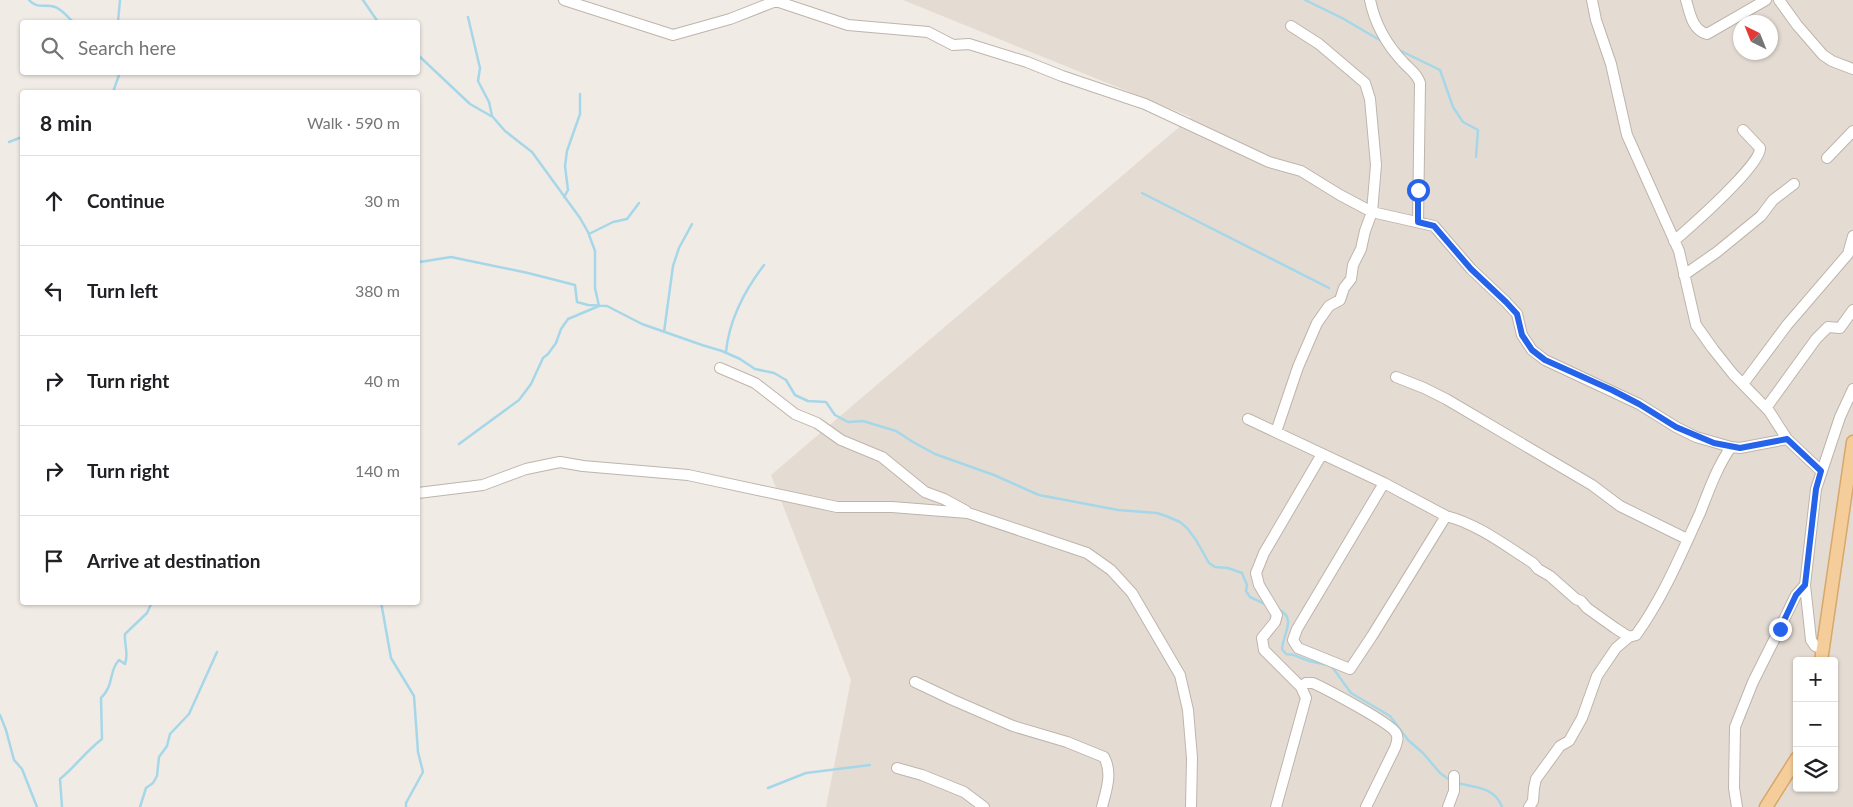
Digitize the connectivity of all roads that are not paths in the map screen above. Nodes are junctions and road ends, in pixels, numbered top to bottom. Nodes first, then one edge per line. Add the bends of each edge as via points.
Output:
1 (564, 0) edge
2 (1370, 0) edge
3 (1592, 0) edge
4 (1686, 0) edge
5 (1766, 0) edge
6 (1779, 0) edge
7 (1291, 26) dead end
8 (1853, 69) edge
9 (1743, 130) dead end
10 (1853, 131) edge
11 (1827, 158) dead end
12 (1794, 184) dead end
13 (1372, 212) junction
14 (1418, 222) junction
15 (1853, 236) edge
16 (1674, 241) junction
17 (1684, 275) junction
18 (1853, 310) edge
19 (720, 368) dead end
20 (1396, 377) dead end
21 (1743, 384) junction
22 (1853, 390) edge
23 (1766, 408) junction
24 (1248, 419) dead end
25 (1276, 432) junction
26 (1787, 439) junction
27 (1853, 442) edge
28 (1731, 447) junction
29 (1322, 454) junction
30 (1821, 471) junction
31 (1384, 483) junction
32 (420, 493) edge
33 (968, 513) junction
34 (1446, 516) junction
35 (1687, 539) junction
36 (1805, 585) junction
37 (1629, 636) junction
38 (1822, 655) edge
39 (915, 682) dead end
40 (1301, 687) junction
41 (1793, 764) edge
42 (897, 768) dead end
43 (1454, 776) dead end
44 (984, 807) edge
45 (1102, 807) edge
46 (1191, 807) edge
47 (1276, 807) edge
48 (1366, 807) edge
49 (1448, 807) edge
50 (1529, 807) edge
51 (1737, 807) edge
52 (1766, 807) edge

1 - 13 street via 673,34 730,20 776,2 848,25 928,32 953,45 969,44 1145,104 1269,162 1301,172
2 - 14 street via 1379,30 1420,83
3 - 16 street via 1627,135
4 - 5 street via 1695,27 1707,34
6 - 8 street via 1823,55
7 - 13 street via 1319,44 1365,82 1370,99 1376,165
9 - 16 street via 1761,152 1711,208
10 - 11 street
12 - 17 street via 1773,200 1761,216
13 - 14 street
13 - 25 street via 1351,279 1340,300 1329,306 1317,323
14 - 28 street via 1434,226 1471,269 1506,302 1517,314 1522,335 1532,350 1545,360 1632,400 1696,437
15 - 21 street via 1848,254 1787,325
16 - 17 street
17 - 21 street via 1696,324 1713,350
18 - 23 street via 1840,328 1828,327 1816,339
19 - 33 street via 755,383 795,414 817,423 841,440 882,457 925,492
20 - 35 street via 1446,399 1592,485 1620,506
21 - 23 street
22 - 30 street
23 - 26 street
24 - 25 street
25 - 29 street
26 - 28 street
26 - 30 street
27 - 38 main road
28 - 35 street via 1721,462
29 - 31 street
29 - 40 street via 1264,553 1256,573 1259,585 1278,615 1262,638 1264,650
30 - 36 street
31 - 34 street
31 - 34 street via 1296,629 1292,640 1298,648 1350,669
32 - 33 street via 483,485 560,462 688,475 837,506
33 - 46 street via 1087,553 1111,570 1132,592 1180,675 1188,710 1192,758
34 - 37 street via 1481,531 1533,563 1587,608
35 - 37 street via 1655,608 1636,635
36 - 38 street via 1811,640
36 - 51 street via 1796,595 1770,646 1735,727 1734,788
37 - 50 street via 1616,648 1597,676 1582,718 1569,741 1560,746 1536,779 1533,802
39 - 45 street via 1013,726 1104,757 1108,764 1108,780
40 - 47 street via 1306,698
40 - 48 street via 1313,682 1396,733 1395,748
41 - 52 main road
42 - 44 street via 964,792
43 - 49 street via 1454,791

